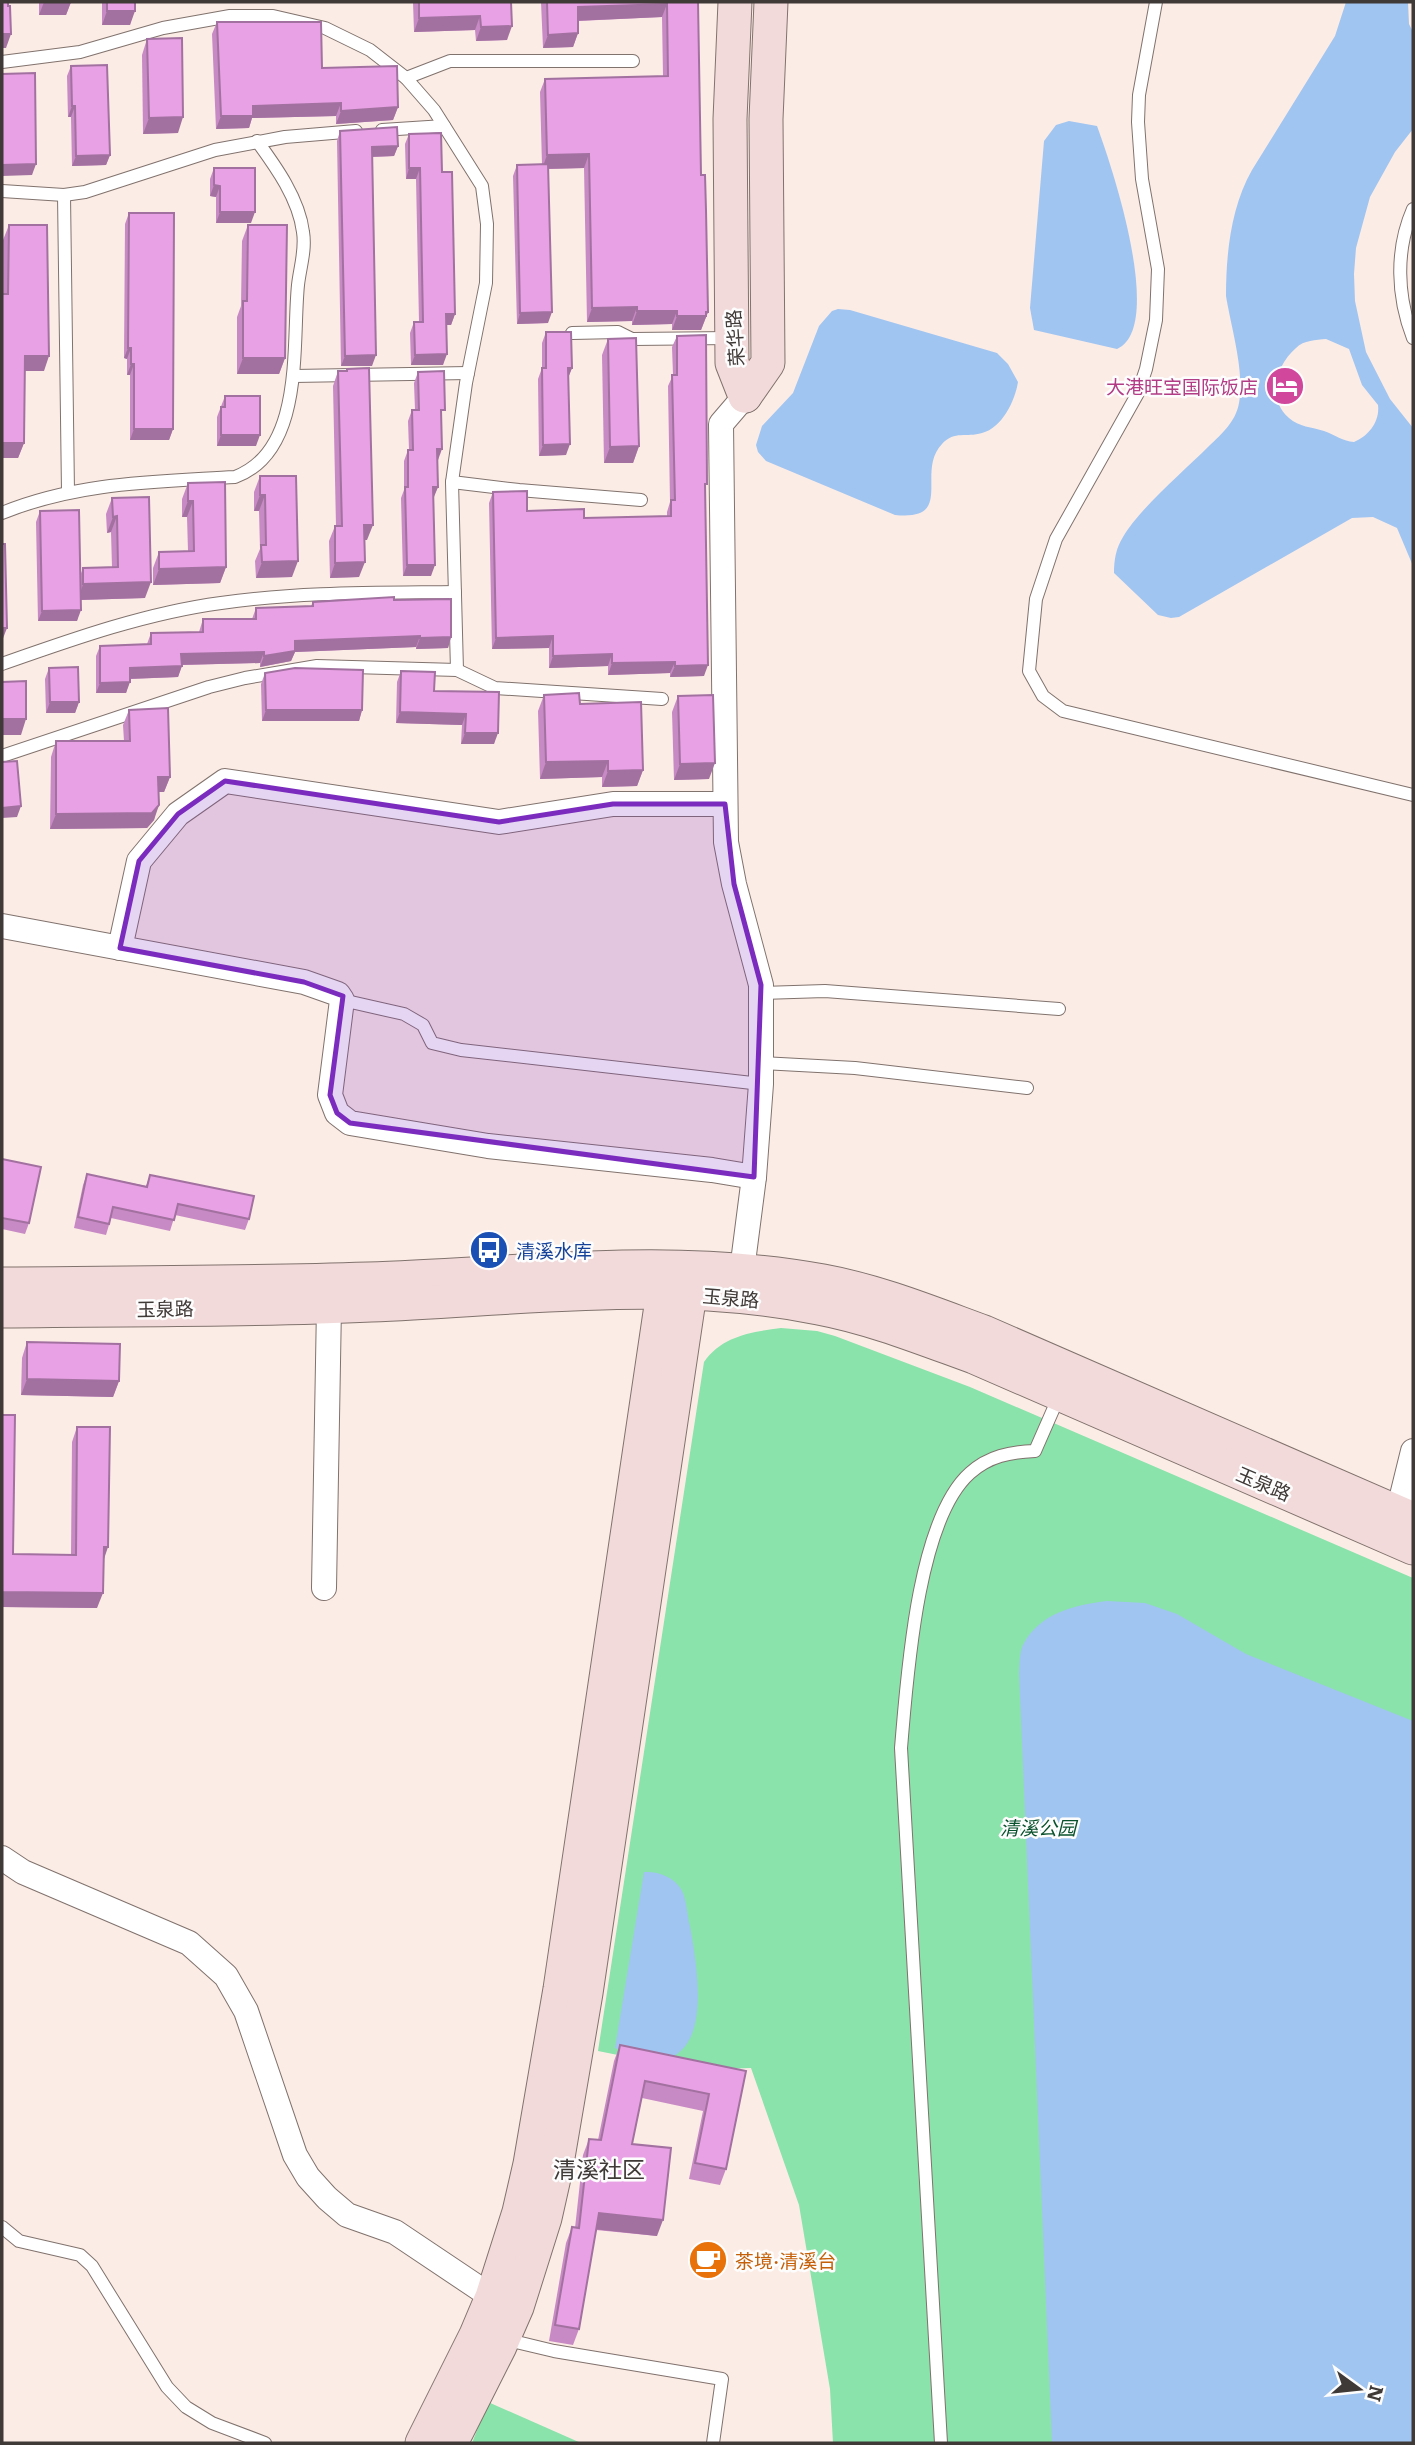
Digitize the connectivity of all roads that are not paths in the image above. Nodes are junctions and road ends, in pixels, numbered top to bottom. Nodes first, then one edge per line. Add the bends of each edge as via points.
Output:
1 (735, 2) edge
2 (771, 2) edge
3 (1156, 2) edge
4 (634, 61) dead end
5 (2, 62) edge
6 (406, 78) junction
7 (444, 126) junction
8 (257, 141) junction
9 (2, 191) edge
10 (64, 195) junction
11 (1413, 209) edge
12 (572, 333) edge
13 (732, 338) junction
14 (1413, 338) edge
15 (468, 373) junction
16 (294, 376) junction
17 (745, 396) junction
18 (452, 482) junction
19 (68, 492) junction
20 (641, 500) dead end
21 (2, 513) edge
22 (455, 592) junction
23 (2, 664) edge
24 (457, 670) junction
25 (662, 699) dead end
26 (2, 756) edge
27 (1413, 795) edge
28 (725, 803) junction
29 (2, 926) edge
30 (120, 948) junction
31 (761, 993) junction
32 (342, 1000) junction
33 (1059, 1009) dead end
34 (761, 1074) junction
35 (1027, 1088) dead end
36 (754, 1177) junction
37 (742, 1270) junction
38 (679, 1280) junction
39 (2, 1284) edge
40 (329, 1306) junction
41 (2, 1311) edge
42 (1060, 1394) junction
43 (1413, 1451) edge
44 (1406, 1516) edge
45 (1413, 1548) edge
46 (324, 1588) dead end
47 (2, 1858) edge
48 (2, 2227) edge
49 (492, 2297) junction
50 (503, 2339) junction
51 (265, 2443) edge
52 (422, 2443) edge
53 (451, 2443) edge
54 (713, 2443) edge
55 (941, 2443) edge

1 - 13 street, 荣华路 via 730,119
2 - 17 street, 荣华路 via 766,119 768,363
3 - 27 lane via 1138,122 1142,179 1158,268 1153,345 1138,393 1056,539 1044,570 1036,599 1029,671 1044,696 1063,711
4 - 6 lane via 450,61
5 - 6 lane via 80,52 163,28 251,15 325,28 370,50
6 - 7 lane
7 - 8 lane
7 - 15 lane via 482,186 485,205 486,283
8 - 10 lane
8 - 16 lane via 287,188 303,231
9 - 10 lane
10 - 19 lane
11 - 14 lane via 1404,236 1400,281
12 - 13 lane via 618,332 632,339
13 - 17 street, 荣华路 via 732,363
15 - 16 lane
15 - 18 lane
16 - 19 lane via 274,446 244,473
17 - 28 street via 721,424
18 - 20 lane
18 - 22 lane
19 - 21 lane
22 - 23 lane via 307,595 219,603 126,624
22 - 24 lane
24 - 25 lane via 495,688
24 - 26 lane via 317,666 257,675
28 - 30 street via 613,804 499,822 225,782 178,814 139,861
28 - 31 street via 734,884
29 - 30 street
30 - 32 street via 304,982 338,994
31 - 33 lane via 825,991
31 - 34 street
32 - 34 lane via 404,1014 423,1025 432,1043 461,1050
32 - 36 street via 330,1095 337,1113 350,1123 488,1146
34 - 35 lane via 855,1068
34 - 36 street
36 - 37 street
37 - 38 street, 玉泉路
37 - 44 street, 玉泉路 via 825,1282 973,1328
38 - 39 street, 玉泉路 via 627,1266 368,1279
38 - 40 street, 玉泉路
38 - 42 street, 玉泉路 via 869,1321 975,1357
38 - 49 street via 530,2164
38 - 50 street via 590,1966 556,2169 531,2267
40 - 41 street, 玉泉路
40 - 46 street
42 - 45 street, 玉泉路
42 - 55 lane via 1035,1451 988,1460 969,1474 950,1499 929,1551 908,1668 901,1748
43 - 44 street
47 - 49 street via 23,1872 180,1939 208,1958 226,1976 246,2011 295,2155 308,2178 347,2214 395,2232
48 - 51 lane via 19,2241 80,2255 92,2266 167,2387 186,2407 212,2423
49 - 52 street
50 - 53 street
50 - 54 lane via 722,2379

